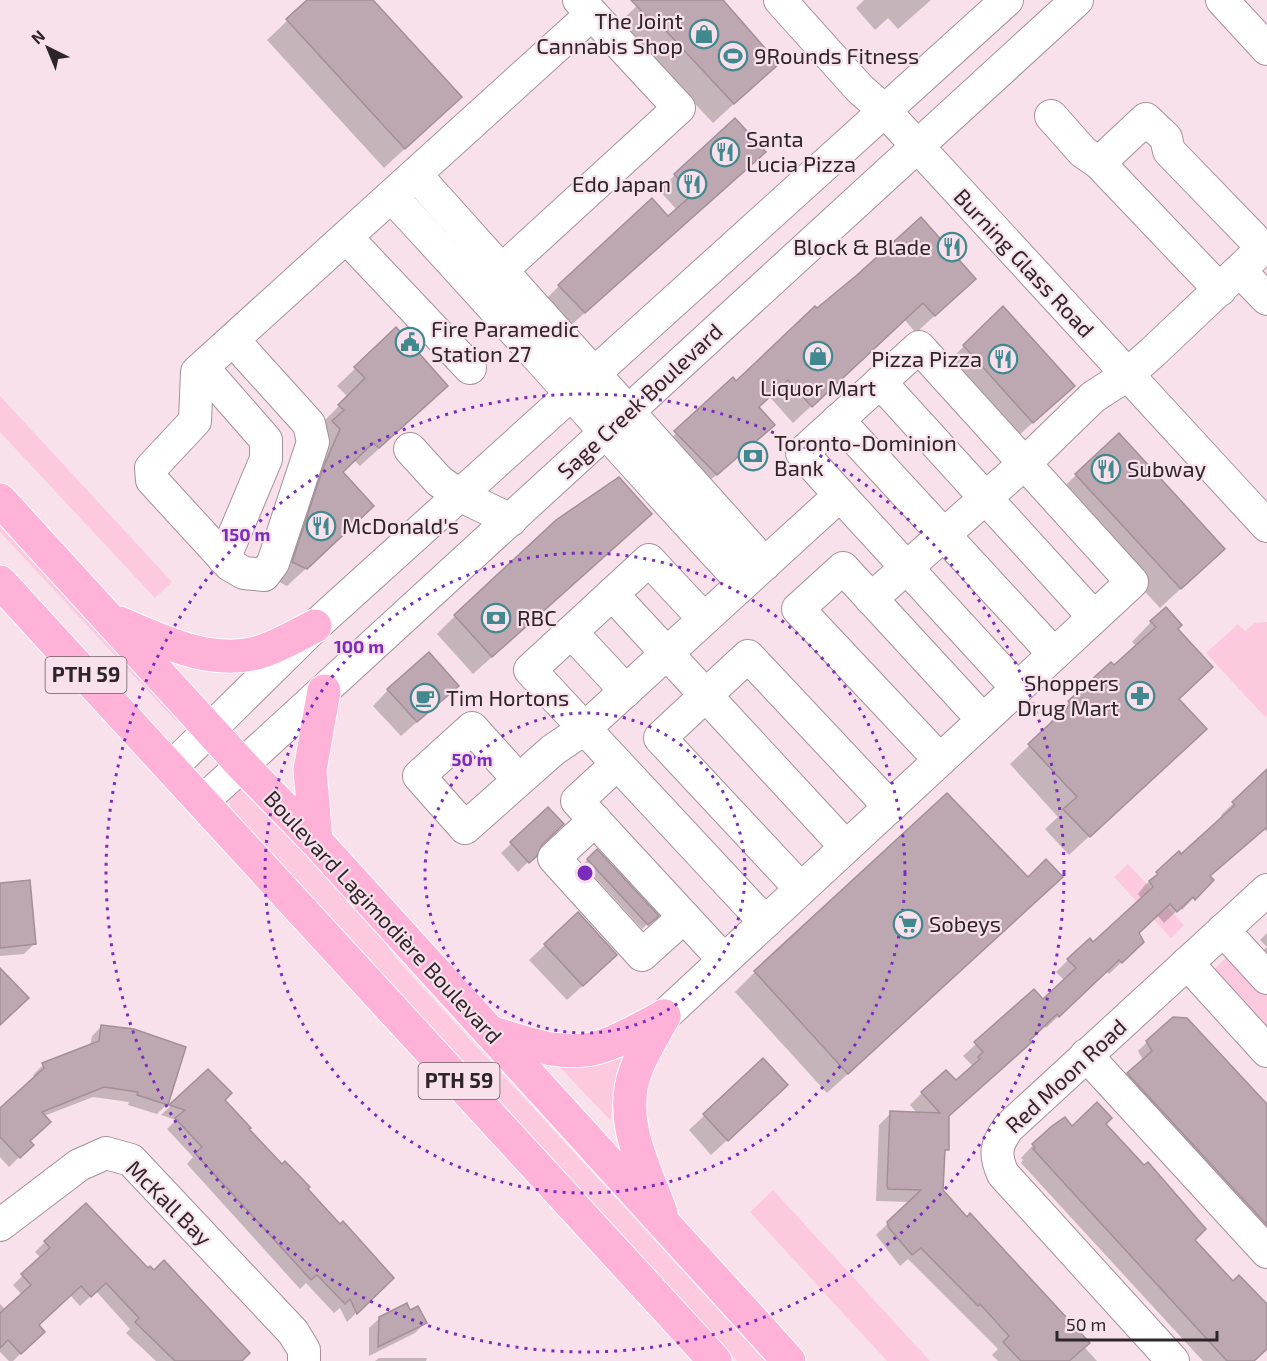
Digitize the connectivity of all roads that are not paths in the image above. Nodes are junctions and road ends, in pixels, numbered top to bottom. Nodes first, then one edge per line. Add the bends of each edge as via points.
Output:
1 (780, 0) edge
2 (1007, 0) edge
3 (1077, 0) edge
4 (1222, 0) edge
5 (585, 7) edge
6 (1267, 49) edge
7 (885, 111) junction
8 (1051, 116) dead end
9 (916, 145) junction
10 (1099, 163) junction
11 (416, 175) junction
12 (392, 197) junction
13 (347, 238) junction
14 (502, 270) junction
15 (1230, 280) junction
16 (1267, 299) edge
17 (234, 341) junction
18 (202, 368) junction
19 (470, 368) dead end
20 (594, 371) junction
21 (1127, 375) junction
22 (880, 382) junction
23 (572, 393) junction
24 (629, 412) junction
25 (838, 420) junction
26 (605, 432) junction
27 (410, 449) dead end
28 (1024, 464) junction
29 (459, 495) junction
30 (840, 495) junction
31 (985, 498) junction
32 (0, 500) edge
33 (511, 520) junction
34 (1267, 526) edge
35 (943, 535) junction
36 (224, 559) junction
37 (907, 567) junction
38 (754, 573) junction
39 (0, 582) edge
40 (612, 594) junction
41 (871, 599) junction
42 (1094, 617) junction
43 (704, 619) junction
44 (110, 620) junction
45 (315, 626) junction
46 (571, 632) junction
47 (667, 654) junction
48 (1054, 654) junction
49 (1017, 688) junction
50 (324, 691) junction
51 (626, 691) junction
52 (705, 696) junction
53 (983, 720) junction
54 (584, 729) junction
55 (212, 730) junction
56 (940, 760) junction
57 (617, 764) junction
58 (242, 765) junction
59 (171, 768) junction
60 (519, 780) dead end
61 (202, 801) junction
62 (890, 807) junction
63 (595, 820) junction
64 (316, 842) junction
65 (846, 847) junction
66 (801, 889) junction
67 (1267, 890) edge
68 (684, 917) junction
69 (765, 922) junction
70 (1223, 930) junction
71 (724, 960) junction
72 (1187, 963) junction
73 (1267, 978) edge
74 (664, 1016) junction
75 (489, 1031) junction
76 (1267, 1051) edge
77 (1086, 1055) junction
78 (0, 1225) edge
79 (667, 1229) junction
80 (1267, 1252) edge
81 (304, 1361) edge
82 (715, 1361) edge
83 (789, 1361) edge
84 (1173, 1361) edge

1 - 7 street, Burning Glass Road via 860,89
2 - 7 street
3 - 9 street, Sage Creek Boulevard
4 - 6 street
5 - 11 street
5 - 14 street via 679,108
7 - 9 street, Burning Glass Road
7 - 20 street
8 - 10 street via 1083,152
9 - 21 street, Burning Glass Road
9 - 24 street, Sage Creek Boulevard
10 - 15 street
10 - 15 street via 1146,119 1166,138 1169,151 1263,248
11 - 12 street
11 - 14 street
12 - 13 street
12 - 23 street
13 - 17 street
13 - 19 street
14 - 20 street
15 - 16 street
15 - 21 street
17 - 18 street
17 - 36 street via 309,424 313,442 273,563 264,575 244,573
18 - 36 street via 266,440 266,459
18 - 36 street via 197,372 195,421 151,468 152,480
20 - 23 street
20 - 24 street
21 - 28 street via 1093,397
21 - 34 street, Burning Glass Road
22 - 25 street
22 - 28 street via 919,348
22 - 31 street
23 - 26 street
23 - 29 street
24 - 26 street, Sage Creek Boulevard
24 - 38 street
25 - 30 street via 802,453
25 - 35 street
26 - 33 street, Sage Creek Boulevard
26 - 38 street
27 - 29 street via 439,481
28 - 31 street
28 - 42 street via 1132,582
29 - 33 street
29 - 45 street
30 - 37 street
30 - 38 street
31 - 35 street
31 - 42 street
32 - 44 main road, Boulevard Lagimodière Boulevard / PTH 59
33 - 50 street, Sage Creek Boulevard
35 - 37 street
35 - 48 street
37 - 41 street
37 - 49 street
38 - 43 street
39 - 59 main road, PTH 59
40 - 43 street via 649,560
40 - 46 street
40 - 47 street
41 - 53 street
41 - 56 street via 843,568 798,609
42 - 48 street
43 - 47 street
44 - 45 main road via 214,656 256,653
44 - 55 main road, Boulevard Lagimodière Boulevard / PTH 59
45 - 55 street
46 - 51 street
46 - 54 street via 530,670
47 - 51 street
47 - 52 street
48 - 49 street
49 - 53 street
50 - 58 street, Sage Creek Boulevard
50 - 64 main road via 310,770
51 - 54 street
52 - 62 street via 748,656
52 - 65 street
52 - 66 street via 660,738
53 - 56 street
54 - 57 street
54 - 60 street
55 - 58 main road, Boulevard Lagimodière Boulevard / PTH 59
55 - 59 street
56 - 62 street
57 - 63 street via 577,801
57 - 69 street
58 - 61 street, Sage Creek Boulevard
58 - 64 main road, Boulevard Lagimodière Boulevard / PTH 59
59 - 61 main road, PTH 59
61 - 82 main road, PTH 59
62 - 65 street
63 - 68 street
63 - 68 street via 554,858 642,955
64 - 75 main road, Boulevard Lagimodière Boulevard / PTH 59
65 - 66 street
66 - 69 street
67 - 70 street, Red Moon Road
68 - 71 street
69 - 71 street
70 - 72 street, Red Moon Road
70 - 73 street
71 - 74 street
72 - 76 street
72 - 77 street, Red Moon Road
74 - 75 main road via 608,1044 580,1050 542,1048
74 - 79 main road via 635,1071 629,1111 633,1137
75 - 79 main road, Boulevard Lagimodière Boulevard / PTH 59
77 - 80 street
77 - 84 street, Red Moon Road via 1008,1128 998,1143 996,1158 1009,1181
78 - 81 street, McKall Bay via 79,1165 106,1153 131,1160 293,1332 304,1350
79 - 83 main road, Boulevard Lagimodière Boulevard / PTH 59

